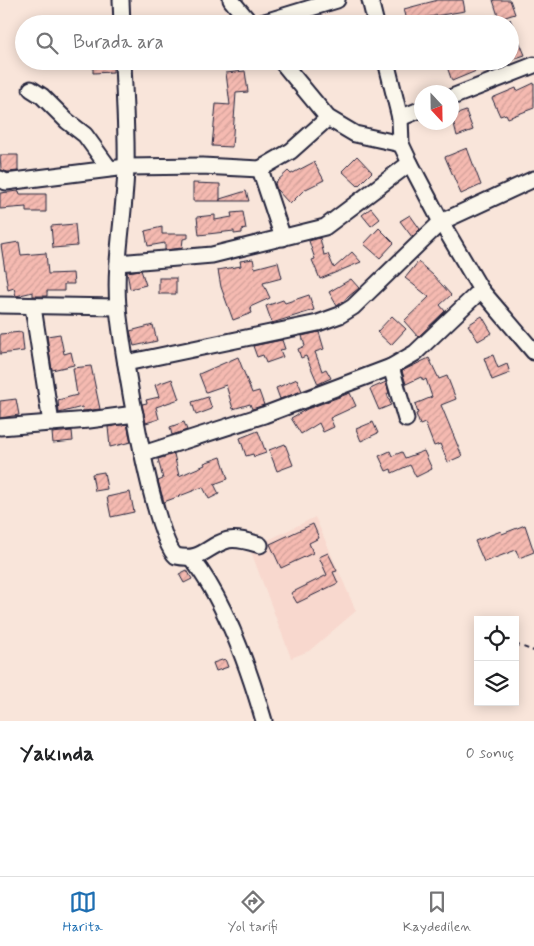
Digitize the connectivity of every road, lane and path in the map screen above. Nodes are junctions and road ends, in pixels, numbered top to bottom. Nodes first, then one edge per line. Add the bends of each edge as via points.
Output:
1 (121, 0) edge
2 (232, 0) edge
3 (337, 0) edge
4 (370, 0) edge
5 (122, 15) edge
6 (244, 15) edge
7 (288, 15) edge
8 (374, 15) edge
9 (534, 65) edge
10 (123, 70) edge
11 (288, 70) edge
12 (388, 70) edge
13 (31, 89) dead end
14 (459, 94) edge
15 (414, 112) edge
16 (328, 118) junction
17 (400, 118) junction
18 (401, 144) junction
19 (410, 163) junction
20 (126, 167) junction
21 (109, 168) junction
22 (260, 169) junction
23 (0, 179) edge
24 (534, 179) edge
25 (441, 222) junction
26 (283, 238) junction
27 (118, 263) junction
28 (481, 290) junction
29 (0, 305) edge
30 (33, 307) junction
31 (118, 307) junction
32 (534, 352) edge
33 (126, 363) junction
34 (391, 367) junction
35 (135, 414) junction
36 (406, 419) dead end
37 (51, 423) junction
38 (0, 427) edge
39 (143, 454) junction
40 (260, 545) dead end
41 (192, 559) junction
42 (519, 646) edge
43 (534, 652) edge
44 (264, 721) edge

1 - 5 street
2 - 6 street
3 - 7 street
4 - 8 street
9 - 14 street
10 - 20 street
11 - 16 street
12 - 17 street
13 - 21 street via 85,135
15 - 17 street
16 - 18 street via 355,134
16 - 22 street via 291,151
17 - 18 street
18 - 19 street
19 - 25 street
19 - 26 street via 325,227
20 - 21 street
20 - 22 street
20 - 27 street
21 - 23 street via 6,182
22 - 26 street
24 - 25 street
25 - 28 street
25 - 33 street via 353,307 340,315 318,323
26 - 27 street via 212,255
27 - 31 street
28 - 32 street
28 - 34 street via 415,353
29 - 30 street
30 - 31 street
30 - 37 street
31 - 33 street
33 - 35 street
34 - 36 street
34 - 39 street via 264,415
35 - 37 street
35 - 39 street
37 - 38 street
39 - 41 street via 167,546 176,556
40 - 41 street via 242,540 226,541
41 - 44 street via 202,571 227,620
42 - 43 path

